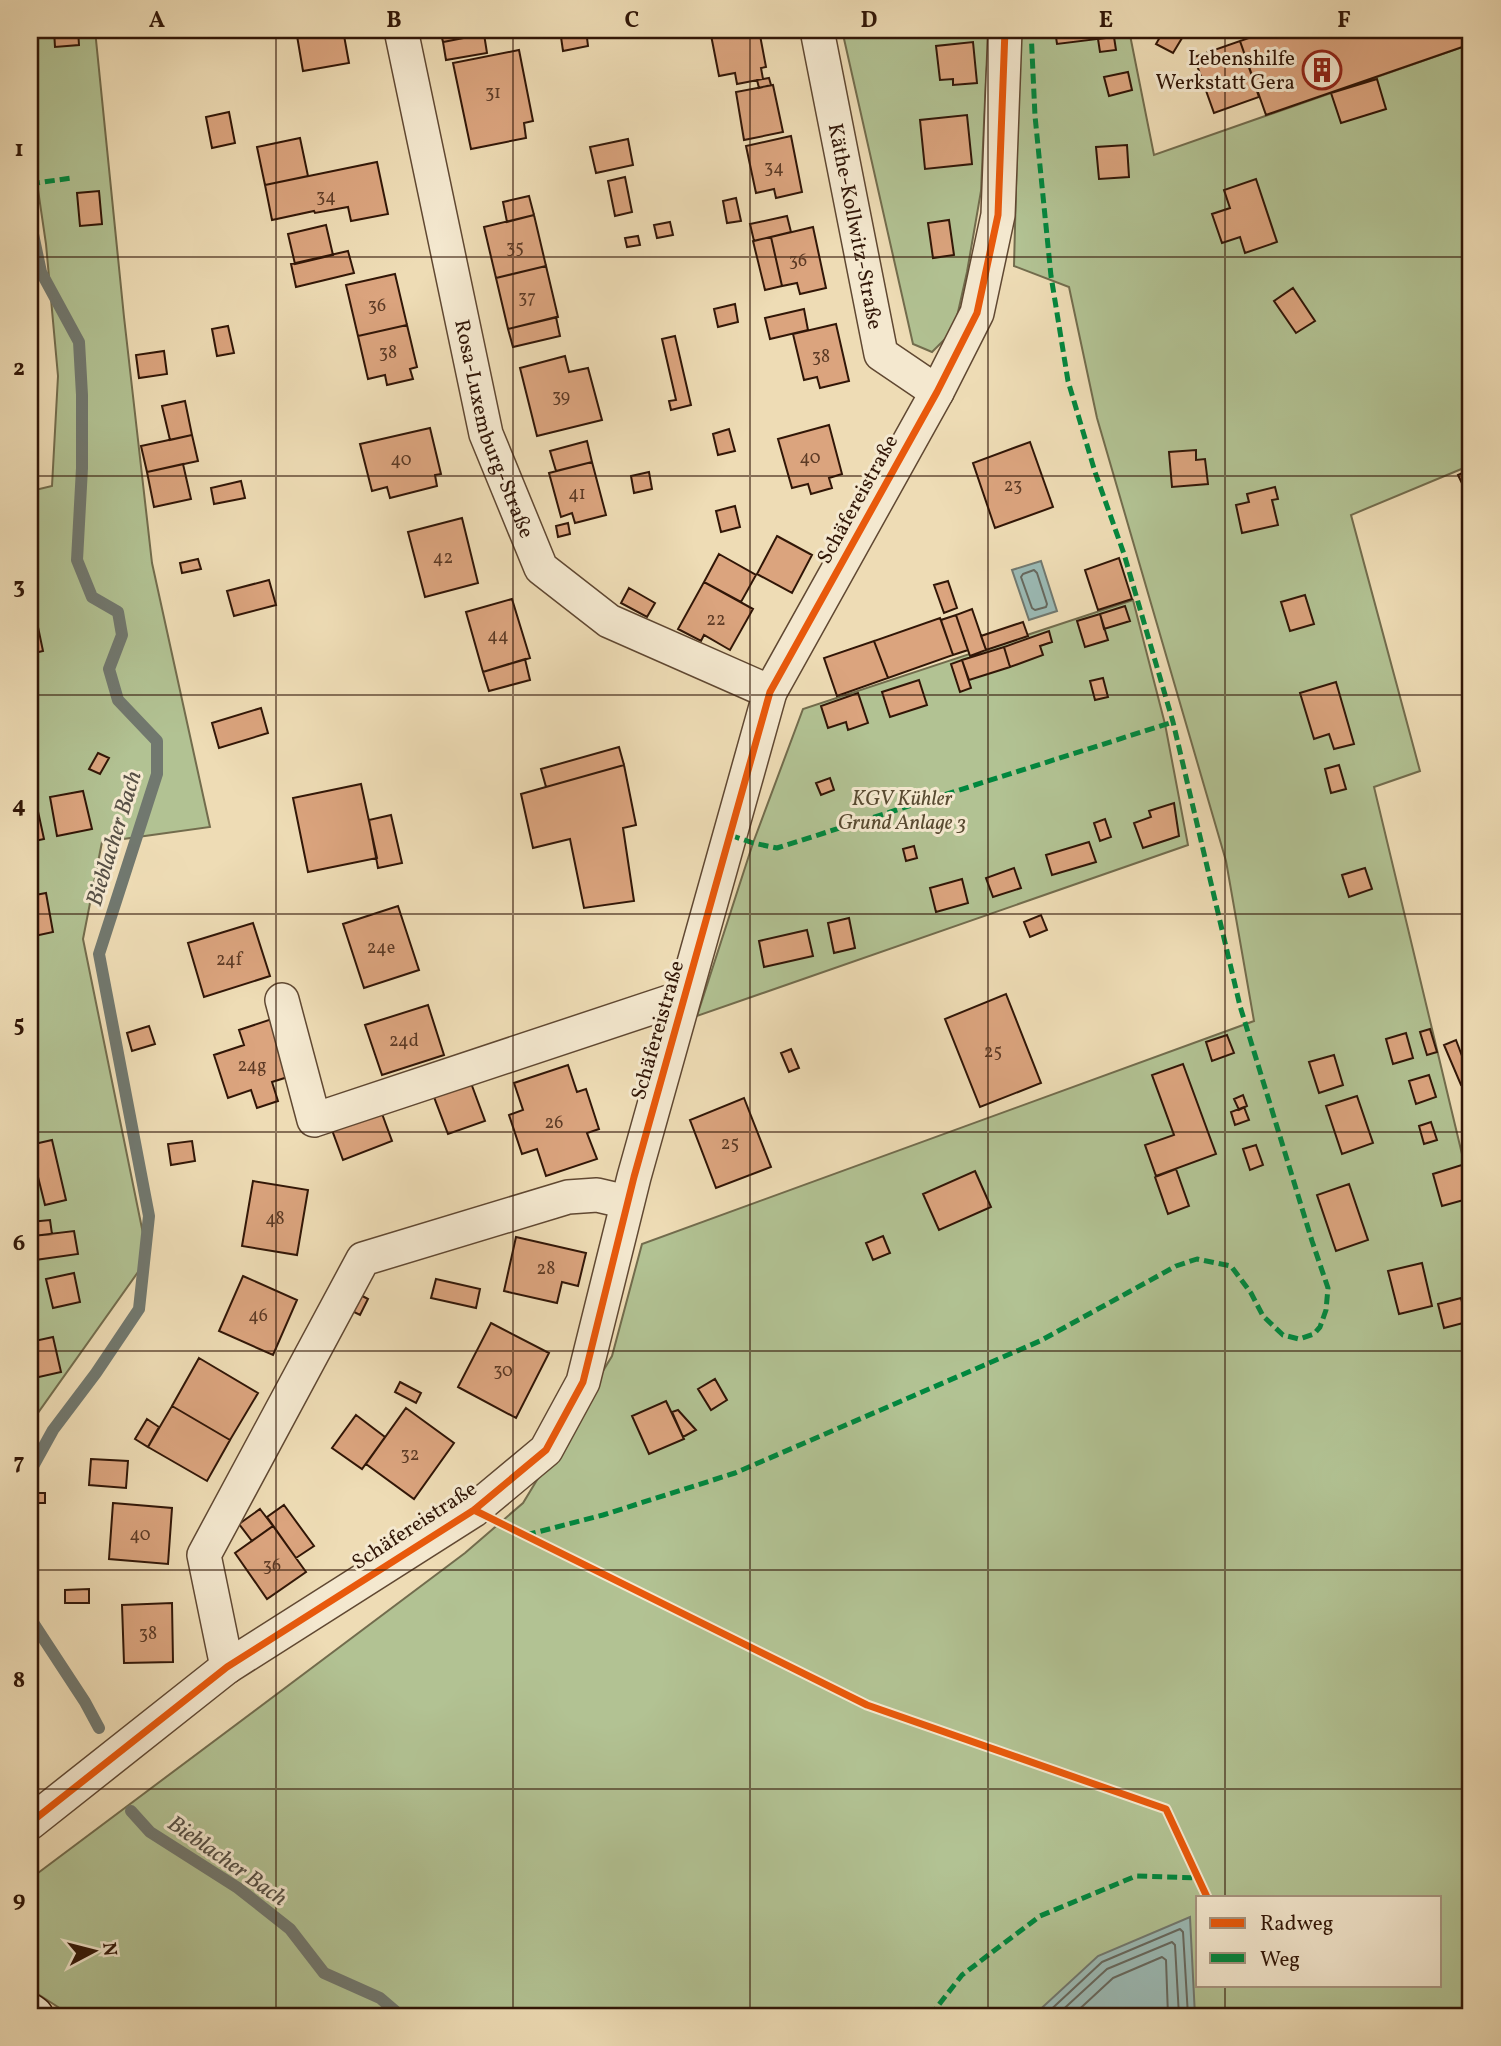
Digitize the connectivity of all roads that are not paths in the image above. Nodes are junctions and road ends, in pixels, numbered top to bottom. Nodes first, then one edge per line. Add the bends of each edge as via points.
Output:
1 (401, 30) edge
2 (817, 30) edge
3 (1005, 30) edge
4 (937, 392) junction
5 (770, 692) junction
6 (684, 997) junction
7 (282, 1000) dead end
8 (627, 1202) junction
9 (227, 1667) junction
10 (30, 1823) edge
11 (30, 2013) edge
12 (34, 2016) edge

1 - 5 street, Rosa-Luxemburg-Straße via 486,434 541,568 609,621
2 - 4 street, Käthe-Kollwitz-Straße via 881,354
3 - 4 street, Schäfereistraße via 998,215 977,313
4 - 5 street, Schäfereistraße
5 - 6 street, Schäfereistraße
6 - 7 street via 314,1120
6 - 8 street, Schäfereistraße
8 - 9 street, Schäfereistraße via 583,1381 546,1450 474,1510
8 - 9 street via 597,1195 568,1197 363,1259 204,1555
9 - 10 street, Schäfereistraße
11 - 12 main road

